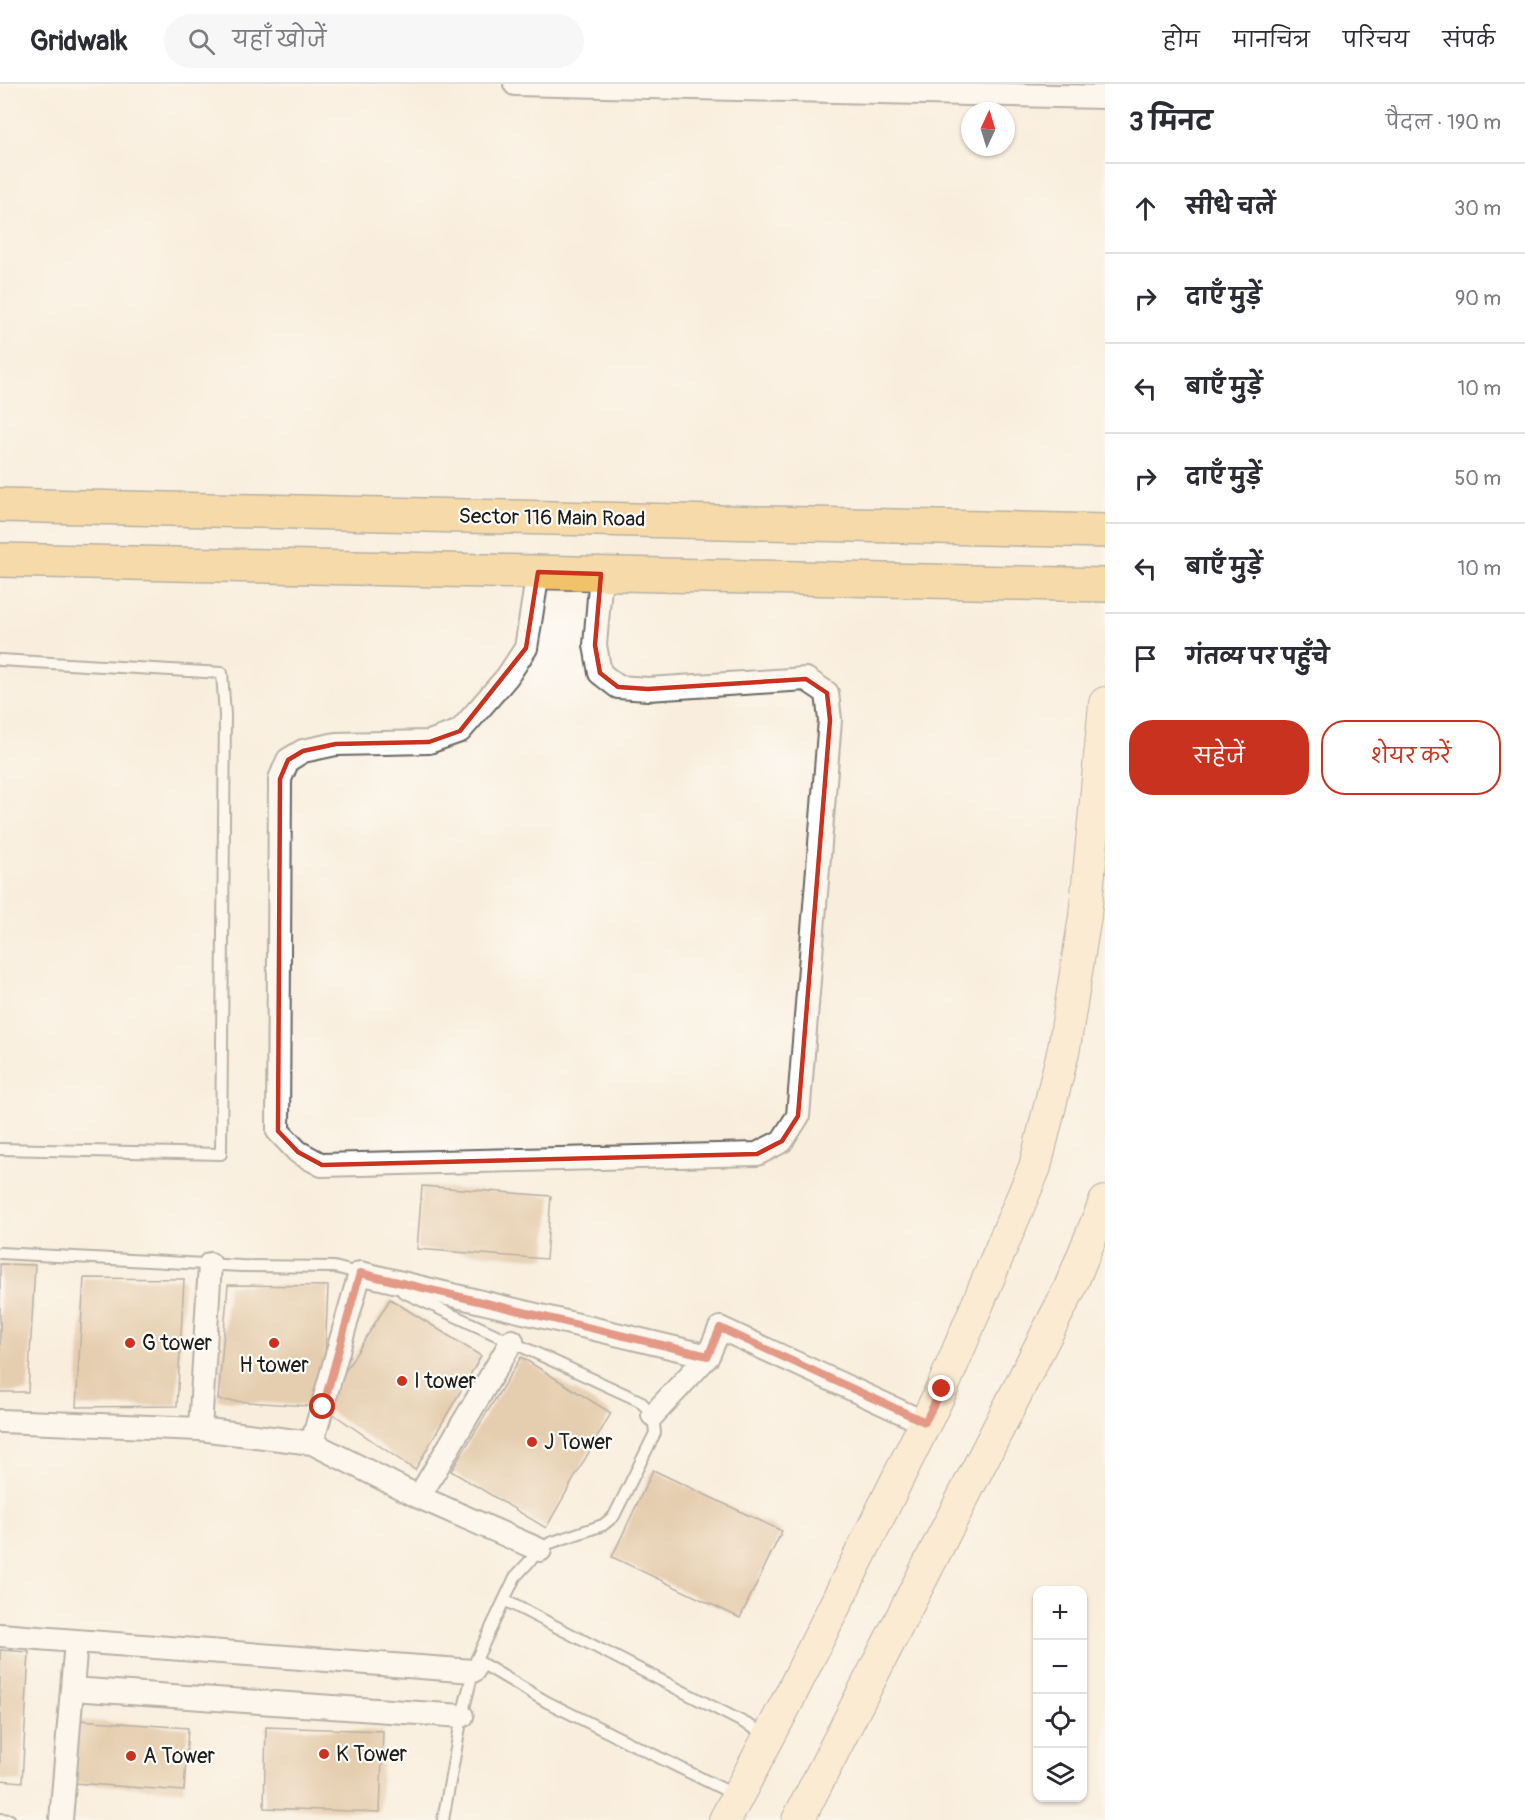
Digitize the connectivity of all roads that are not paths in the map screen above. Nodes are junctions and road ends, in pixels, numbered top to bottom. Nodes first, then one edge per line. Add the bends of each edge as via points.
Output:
1 (515, 84) edge
2 (1102, 92) edge
3 (0, 505) edge
4 (1105, 531) edge
5 (0, 560) edge
6 (538, 572) junction
7 (601, 574) junction
8 (1105, 585) edge
9 (0, 660) edge
10 (1105, 703) edge
11 (0, 1149) edge
12 (1105, 1202) edge
13 (0, 1253) edge
14 (210, 1264) junction
15 (360, 1273) junction
16 (512, 1341) junction
17 (708, 1356) junction
18 (653, 1415) junction
19 (0, 1420) edge
20 (925, 1422) junction
21 (200, 1429) junction
22 (312, 1443) junction
23 (419, 1497) junction
24 (540, 1550) junction
25 (504, 1600) junction
26 (0, 1635) edge
27 (76, 1641) junction
28 (474, 1666) junction
29 (72, 1689) junction
30 (462, 1716) junction
31 (770, 1736) junction
32 (731, 1808) edge
33 (0, 1819) edge
34 (10, 1820) edge
35 (62, 1820) edge
36 (442, 1820) edge
37 (798, 1820) edge

1 - 2 street
3 - 4 main road, Sector 116 Main Road
5 - 6 main road
6 - 7 main road
6 - 7 street via 526,648 500,686 460,731 429,742 336,744 303,752 288,760 280,779 278,1131 298,1152 322,1165 757,1154 782,1141 798,1116 830,720 827,693 806,679 648,689 618,687 600,673 595,645
7 - 8 main road
9 - 11 lane via 222,674 225,715 221,1154
10 - 20 street via 1085,916 1064,1048 1035,1167
12 - 37 street via 1069,1290
13 - 14 lane
14 - 15 lane via 334,1267
14 - 21 street
15 - 16 lane
15 - 17 street
15 - 22 street
16 - 18 lane via 640,1401
16 - 23 street
17 - 18 street
17 - 20 street via 720,1328
18 - 24 lane via 655,1433 614,1516 603,1525
19 - 21 street
20 - 31 street
21 - 22 street
22 - 23 street
23 - 24 street
24 - 25 lane via 515,1577
25 - 28 lane
25 - 31 lane
26 - 27 street
27 - 28 street
27 - 29 street
28 - 30 lane
28 - 32 lane via 548,1702
29 - 30 street
29 - 35 street
30 - 36 lane
31 - 32 street
33 - 34 lane

